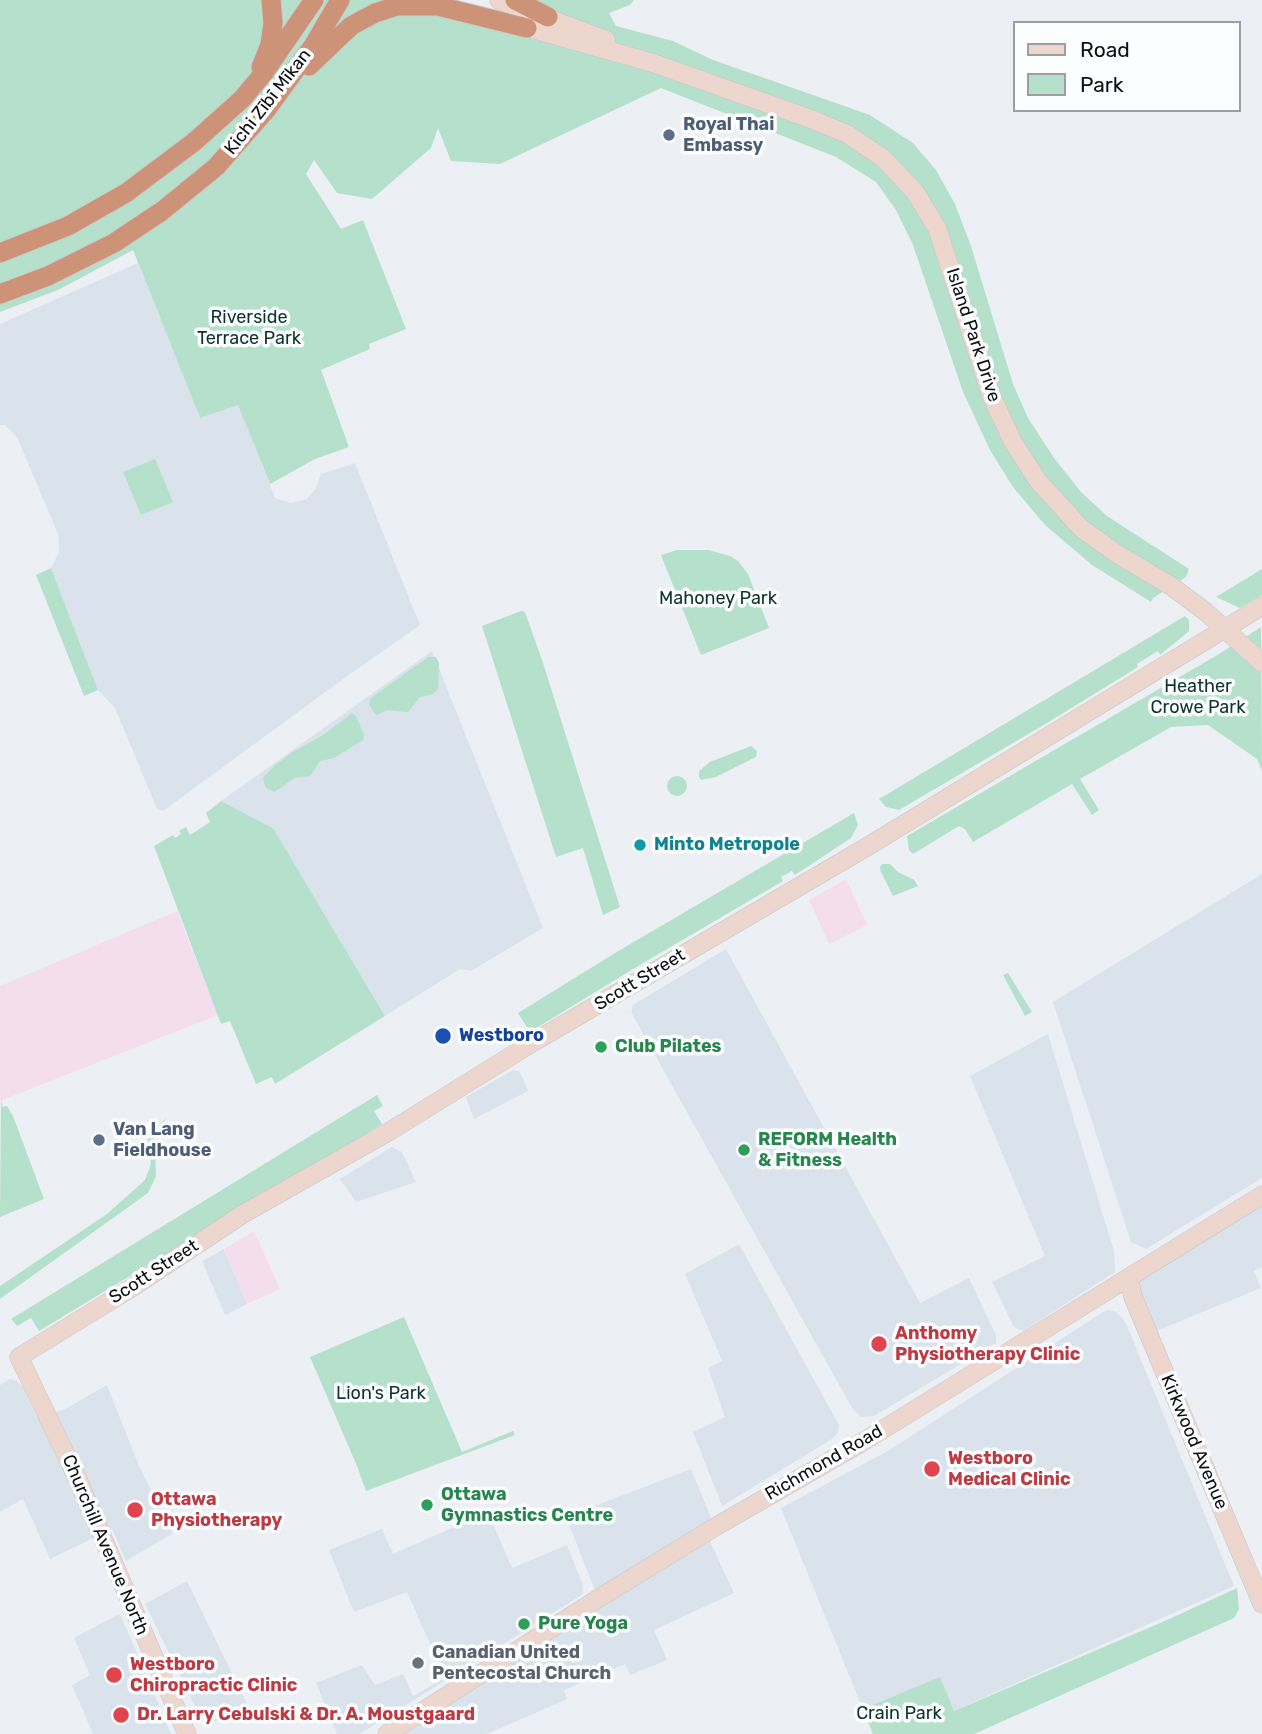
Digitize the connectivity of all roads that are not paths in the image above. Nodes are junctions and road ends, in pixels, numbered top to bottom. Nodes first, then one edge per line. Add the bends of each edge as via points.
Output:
1 (271, 0) edge
2 (314, 0) edge
3 (340, 0) edge
4 (446, 0) edge
5 (499, 0) edge
6 (515, 0) edge
7 (548, 18) junction
8 (527, 28) junction
9 (653, 63) junction
10 (242, 99) junction
11 (267, 109) junction
12 (0, 253) edge
13 (0, 294) edge
14 (1262, 606) edge
15 (1225, 628) junction
16 (1262, 663) edge
17 (1262, 1195) edge
18 (1129, 1278) junction
19 (19, 1357) joint
20 (1262, 1604) edge
21 (187, 1734) edge
22 (387, 1734) edge

1 - 10 highway via 270,45
2 - 10 highway, Kichi Zībī Mīkan
3 - 11 highway, Kichi Zībī Mīkan
4 - 8 main road, Island Park Drive
5 - 7 main road, Island Park Drive
6 - 7 highway
7 - 9 main road, Island Park Drive
8 - 9 main road, Island Park Drive
8 - 11 highway via 438,6 385,9 343,32
9 - 15 main road, Island Park Drive via 838,130 869,148 900,175 940,234 988,388 1034,475 1081,528 1171,586
10 - 12 highway, Kichi Zībī Mīkan via 126,193 68,226
11 - 13 highway, Kichi Zībī Mīkan via 216,167 162,211 81,261
14 - 15 main road, Scott Street
15 - 16 main road, Island Park Drive
15 - 19 main road, Scott Street via 864,848 253,1208
17 - 18 main road, Richmond Road
18 - 20 main road, Kirkwood Avenue
18 - 22 main road, Richmond Road via 599,1598
19 - 21 main road, Churchill Avenue North via 78,1480

